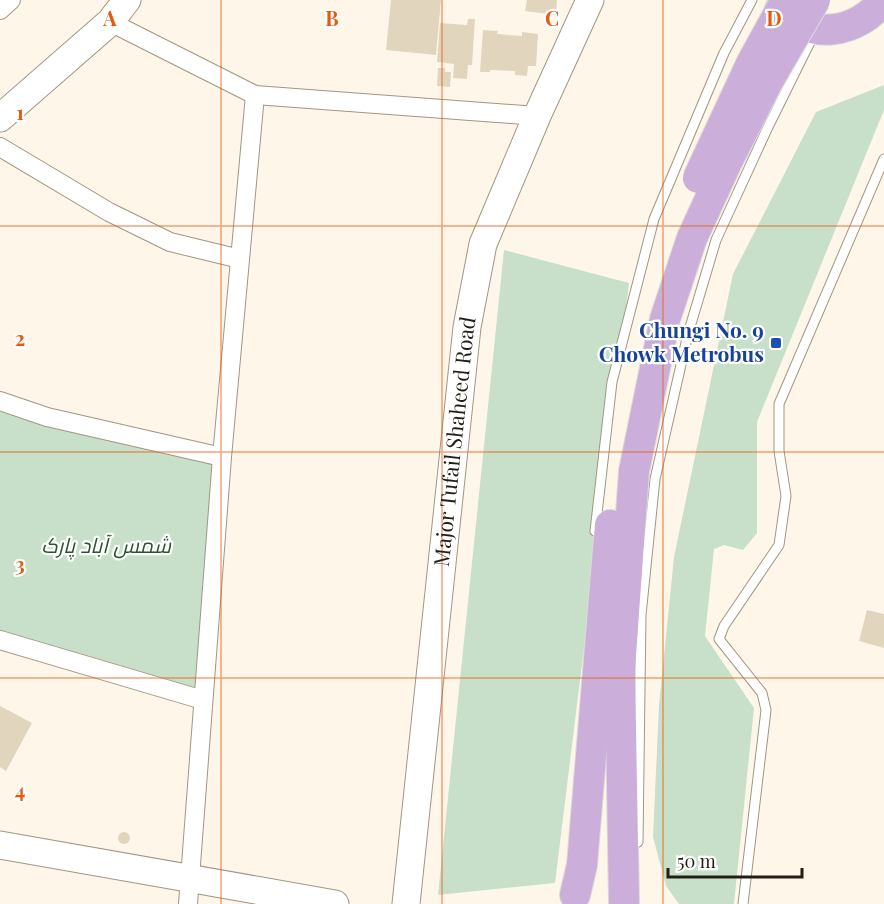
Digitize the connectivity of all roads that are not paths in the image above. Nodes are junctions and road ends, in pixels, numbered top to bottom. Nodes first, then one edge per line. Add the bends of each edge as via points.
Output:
1 (11, 0) edge
2 (128, 0) edge
3 (590, 0) edge
4 (752, 0) edge
5 (773, 0) edge
6 (786, 0) edge
7 (816, 0) edge
8 (881, 6) edge
9 (0, 10) edge
10 (110, 22) junction
11 (816, 30) junction
12 (255, 95) junction
13 (537, 117) junction
14 (0, 118) edge
15 (0, 147) edge
16 (884, 159) edge
17 (240, 259) junction
18 (0, 400) edge
19 (222, 457) junction
20 (625, 470) junction
21 (595, 539) dead end
22 (593, 605) dead end
23 (0, 640) edge
24 (597, 665) junction
25 (204, 700) junction
26 (0, 845) edge
27 (637, 858) dead end
28 (189, 891) edge
29 (572, 900) edge
30 (624, 903) edge
31 (335, 904) edge
32 (406, 904) edge
33 (743, 904) edge

1 - 9 street
2 - 10 street
3 - 13 street, Major Tufail Shaheed Road
4 - 21 lane via 724,53 654,219 612,382
5 - 11 main road via 782,12
6 - 20 main road, bridge via 708,154 676,231 649,312
7 - 20 main road, bridge via 767,83 692,238
8 - 11 main road via 860,22 838,30
10 - 12 street
10 - 14 street
11 - 27 lane via 716,240 688,334 655,479 641,615
12 - 13 street
12 - 17 street
13 - 32 street, Major Tufail Shaheed Road via 483,244 467,327
15 - 17 street via 109,212 170,242
16 - 33 lane via 779,404 779,451 786,496 779,545 724,626 720,639 762,693 766,710
17 - 19 street
18 - 19 street via 47,417
19 - 25 street
20 - 24 main road
20 - 30 main road via 620,670
22 - 24 lane
23 - 25 street
24 - 29 main road via 582,865
25 - 28 street
26 - 28 street
28 - 31 street
29 - 30 main road via 590,889 603,889

